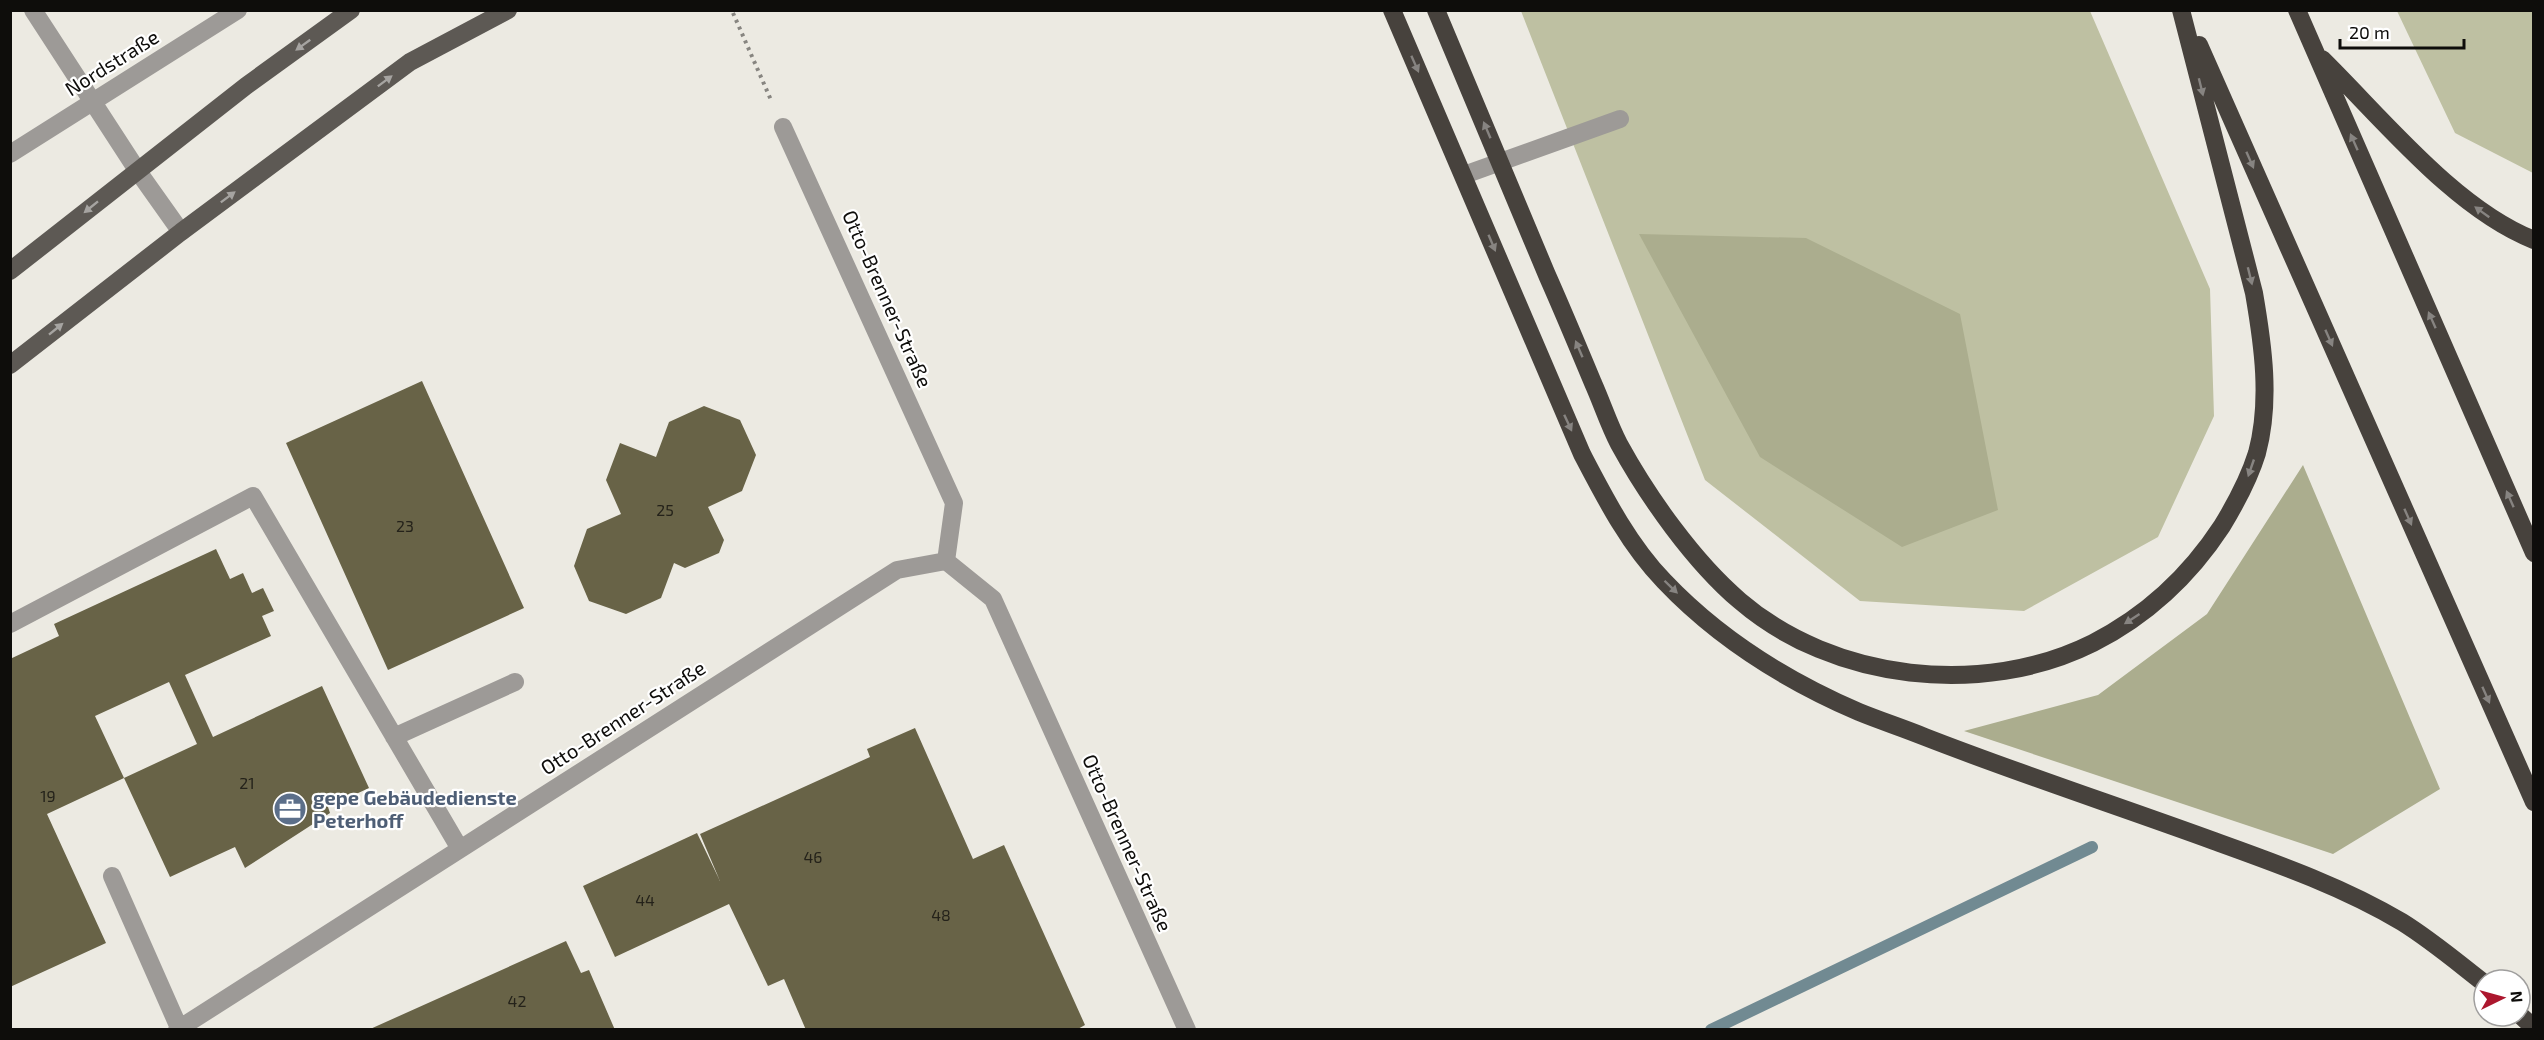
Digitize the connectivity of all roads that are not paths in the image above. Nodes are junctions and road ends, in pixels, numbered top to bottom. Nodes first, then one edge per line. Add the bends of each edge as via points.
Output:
1 (33, 10) edge
2 (238, 10) edge
3 (351, 10) edge
4 (508, 10) edge
5 (1392, 10) edge
6 (1436, 10) edge
7 (2183, 10) edge
8 (2297, 10) edge
9 (2315, 51) junction
10 (93, 100) junction
11 (1620, 118) dead end
12 (783, 126) road end
13 (10, 154) edge
14 (1500, 162) junction
15 (137, 170) junction
16 (1464, 175) junction
17 (181, 232) junction
18 (2534, 240) edge
19 (10, 271) edge
20 (10, 366) edge
21 (2534, 553) edge
22 (946, 561) junction
23 (10, 624) edge
24 (515, 682) dead end
25 (394, 737) junction
26 (2534, 802) edge
27 (460, 849) junction
28 (112, 876) dead end
29 (2472, 974) edge
30 (179, 1029) edge
31 (1186, 1029) edge

1 - 10 street
2 - 10 street, Nordstraße
3 -> 15 main road
17 -> 4 main road via 410,62
5 -> 16 highway
14 -> 6 highway
7 -> 14 highway via 2254,292 2264,365 2263,424 2257,453 2227,518 2190,570 2144,611 2092,644 2012,669 1959,676 1905,672 1855,662 1820,650 1766,622 1739,600 1690,549 1618,441
7 -> 26 highway
8 - 9 highway
18 -> 9 highway via 2484,214 2459,193
21 -> 9 highway
10 - 13 street, Nordstraße
10 - 15 street
11 - 14 street
12 - 22 street, Otto-Brenner-Straße via 954,502
14 - 16 street
15 - 17 street
15 -> 19 main road
16 -> 29 highway via 1556,398 1601,491 1662,579 1716,628 1769,666 1860,712 2336,888 2402,922
20 -> 17 main road
22 - 27 street, Otto-Brenner-Straße via 897,570
22 - 31 street, Otto-Brenner-Straße via 993,599
23 - 25 street via 253,496
24 - 25 street
25 - 27 street
27 - 30 street, Otto-Brenner-Straße
28 - 30 street

